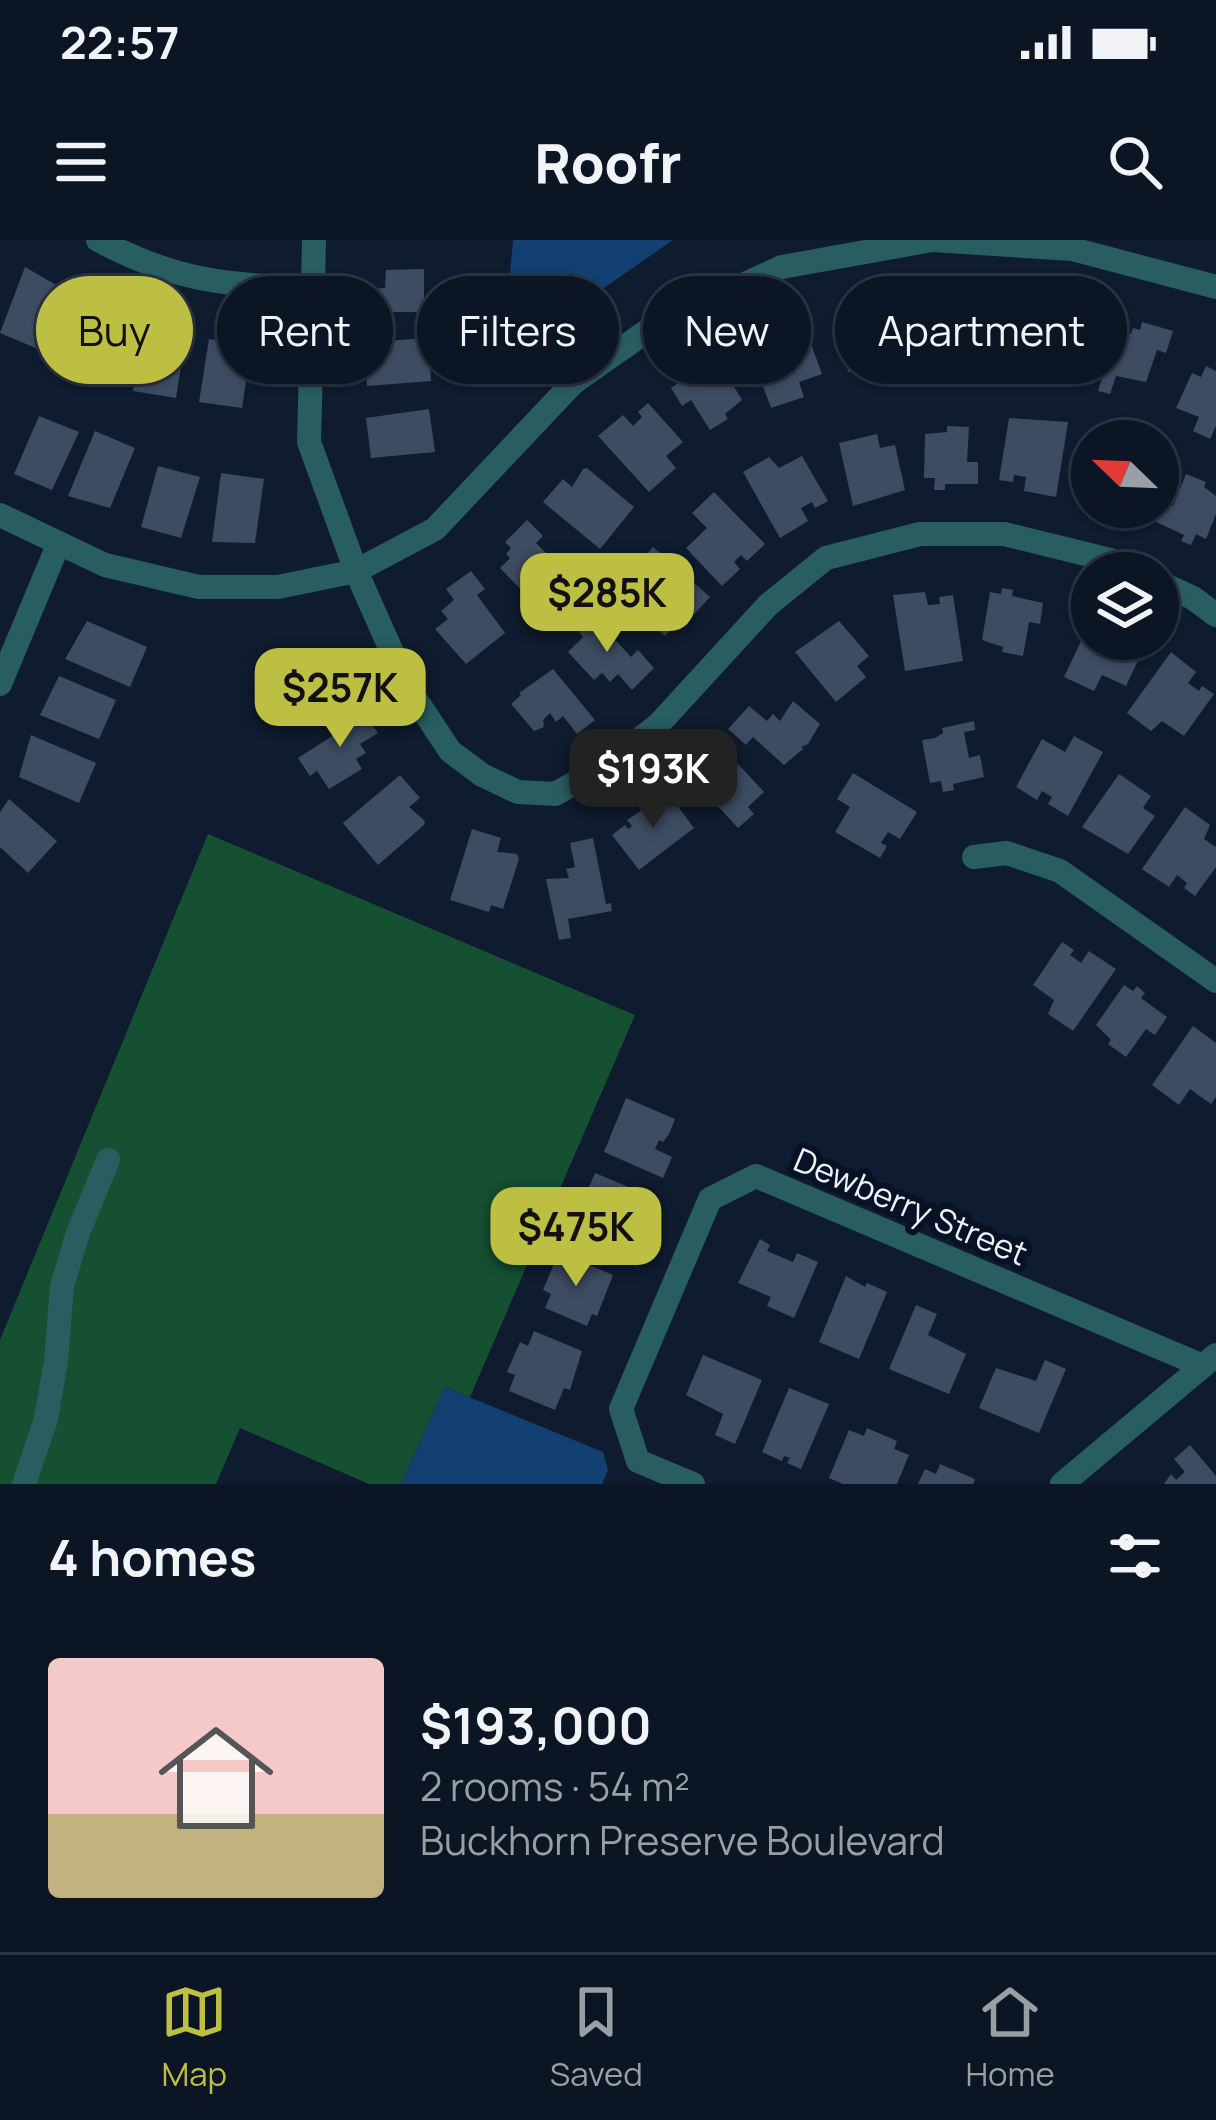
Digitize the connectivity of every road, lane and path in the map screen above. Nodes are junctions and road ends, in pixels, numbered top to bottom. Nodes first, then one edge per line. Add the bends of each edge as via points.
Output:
1 (98, 240) edge
2 (314, 240) edge
3 (932, 240) edge
4 (311, 276) edge
5 (217, 284) edge
6 (1216, 287) edge
7 (309, 384) edge
8 (0, 515) edge
9 (58, 545) junction
10 (1077, 552) edge
11 (356, 571) junction
12 (1179, 592) edge
13 (1216, 615) edge
14 (0, 684) edge
15 (974, 857) dead end
16 (1216, 981) edge
17 (108, 1160) dead end
18 (1209, 1360) edge
19 (24, 1484) edge
20 (693, 1484) edge
21 (1063, 1484) edge

1 - 5 street via 139,262
2 - 4 street
3 - 6 street via 1072,249
3 - 11 street via 782,267 654,326 573,383 435,529
7 - 11 street via 309,442
8 - 9 street
9 - 11 street via 199,587 278,587
9 - 14 street
10 - 11 street via 1004,534 920,535 826,558 768,605 658,725 555,794 518,792 450,751 407,686
12 - 13 street
15 - 16 street via 1007,853 1060,871
17 - 19 street via 62,1286 46,1419
18 - 20 street, Dewberry Street via 756,1176 710,1199 621,1409 638,1461
18 - 21 street

